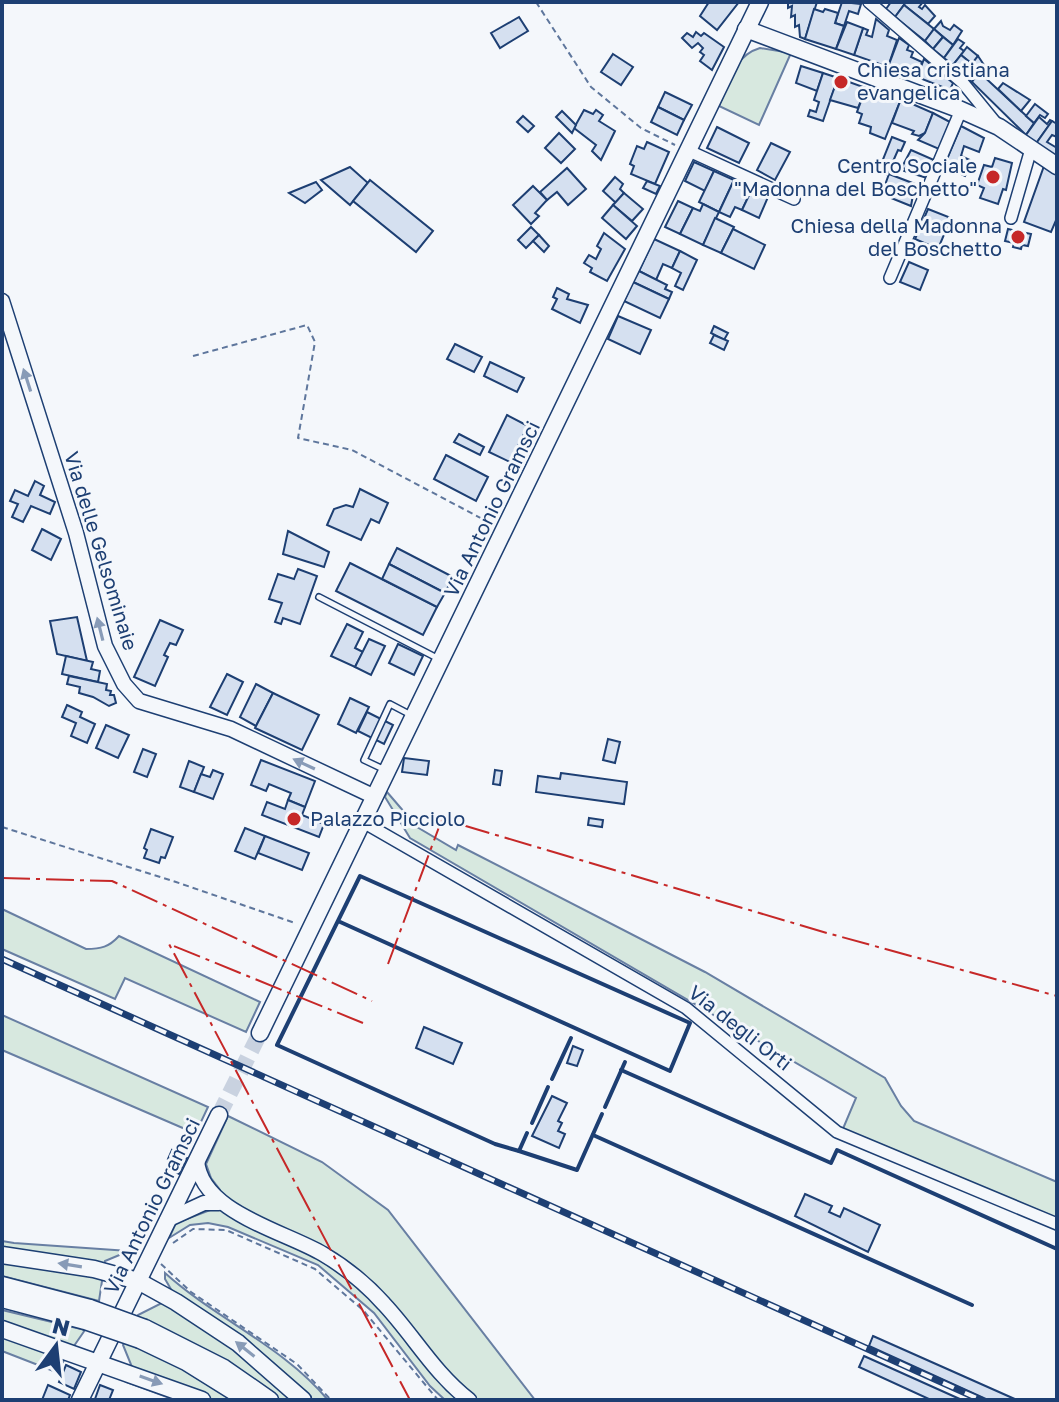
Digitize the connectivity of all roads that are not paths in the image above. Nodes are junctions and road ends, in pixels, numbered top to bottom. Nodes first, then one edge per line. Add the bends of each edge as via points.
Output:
1 (760, 2) edge
2 (869, 2) edge
3 (746, 29) junction
4 (961, 110) junction
5 (999, 127) junction
6 (1031, 149) junction
7 (687, 150) junction
8 (1057, 166) edge
9 (794, 199) dead end
10 (1011, 218) dead end
11 (890, 278) dead end
12 (2, 301) edge
13 (319, 597) dead end
14 (441, 660) junction
15 (414, 716) junction
16 (387, 772) junction
17 (375, 797) junction
18 (363, 822) junction
19 (260, 1033) tunnel mouth
20 (219, 1115) tunnel mouth
21 (197, 1160) junction
22 (204, 1183) junction
23 (182, 1190) junction
24 (219, 1203) junction
25 (194, 1207) junction
26 (167, 1220) junction
27 (1057, 1224) edge
28 (2, 1255) edge
29 (138, 1281) junction
30 (2, 1285) edge
31 (2, 1299) edge
32 (88, 1314) junction
33 (2, 1329) edge
34 (142, 1334) junction
35 (98, 1363) junction
36 (80, 1400) edge
37 (202, 1400) edge
38 (247, 1400) edge
39 (270, 1400) edge
40 (303, 1400) edge
41 (469, 1400) edge

1 - 3 main road, Via Antonio Gramsci
2 - 5 street via 963,83
3 - 4 main road
3 - 7 main road, Via Antonio Gramsci
4 - 5 main road
4 - 11 street
5 - 6 main road
6 - 8 main road
6 - 10 street
7 - 9 street
7 - 14 main road, Via Antonio Gramsci
17 -> 12 street, Via delle Gelsominaie via 231,729 139,701 124,684 105,646 76,533
13 - 14 lane
14 - 15 main road, Via Antonio Gramsci
15 - 16 main road, Via Antonio Gramsci
15 - 16 lane via 390,704 364,760
16 - 17 main road, Via Antonio Gramsci
17 - 18 main road, Via Antonio Gramsci
18 - 19 main road, Via Antonio Gramsci
18 - 27 street, Via degli Orti via 686,1008 837,1132
20 - 21 main road, Via Antonio Gramsci
21 - 22 street
21 - 23 main road, Via Antonio Gramsci
22 - 23 street
22 - 24 street
23 - 25 street
23 - 26 main road, Via Antonio Gramsci
24 - 25 street
24 - 41 street via 344,1268 385,1305 422,1353
25 - 26 street
26 - 29 main road, Via Antonio Gramsci
29 -> 28 main road
29 - 35 main road, Via Antonio Gramsci
40 -> 29 main road via 238,1343
30 - 32 main road
31 - 32 main road
32 - 34 main road, bridge
33 - 35 main road
34 - 38 main road
34 - 39 main road via 224,1368
35 - 36 main road, Via Antonio Gramsci
35 -> 37 main road

